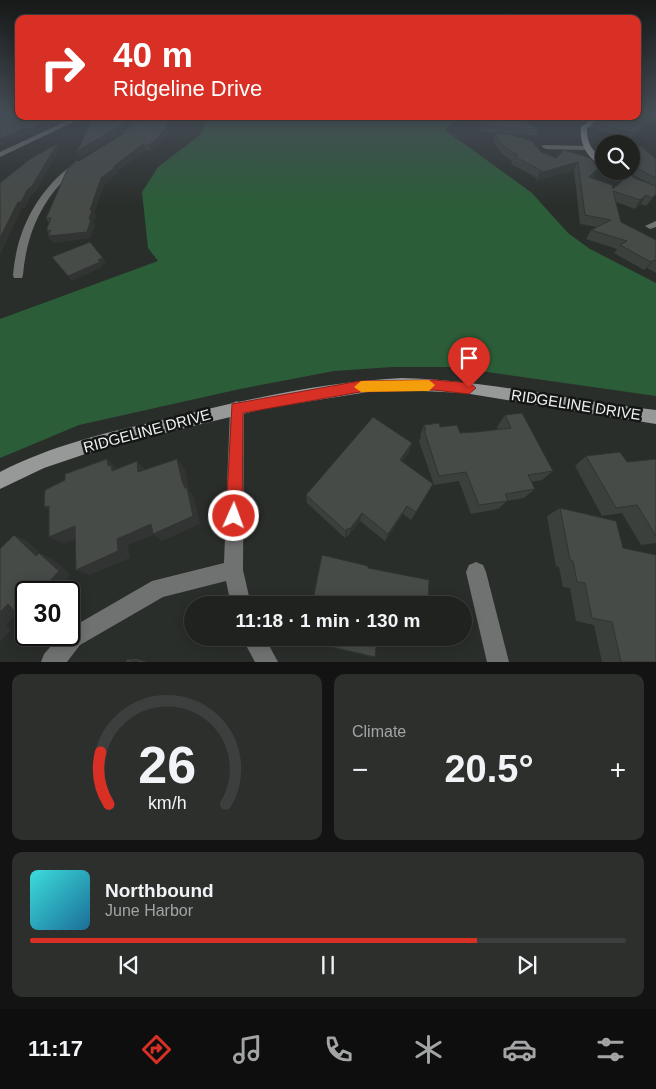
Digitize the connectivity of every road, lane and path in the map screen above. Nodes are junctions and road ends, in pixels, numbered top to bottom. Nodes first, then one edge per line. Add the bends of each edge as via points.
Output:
1 (24, 143) edge
2 (585, 143) edge
3 (546, 147) dead end
4 (586, 148) junction
5 (0, 154) edge
6 (595, 156) edge
7 (88, 158) edge
8 (632, 180) edge
9 (656, 192) edge
10 (18, 275) dead end
11 (237, 408) junction
12 (656, 417) edge
13 (0, 481) edge
14 (233, 570) junction
15 (476, 572) dead end
16 (239, 596) edge
17 (257, 646) edge
18 (52, 662) edge
19 (266, 662) edge
20 (498, 662) edge

1 - 5 street
2 - 4 street
3 - 4 street
4 - 6 street
7 - 10 street via 56,181 22,245
8 - 9 street
11 - 12 street, RIDGELINE DRIVE via 360,387 434,385 487,390
11 - 13 street, RIDGELINE DRIVE via 95,443
11 - 14 street
14 - 16 street
14 - 18 street via 159,588 74,638
15 - 20 street
17 - 19 street

